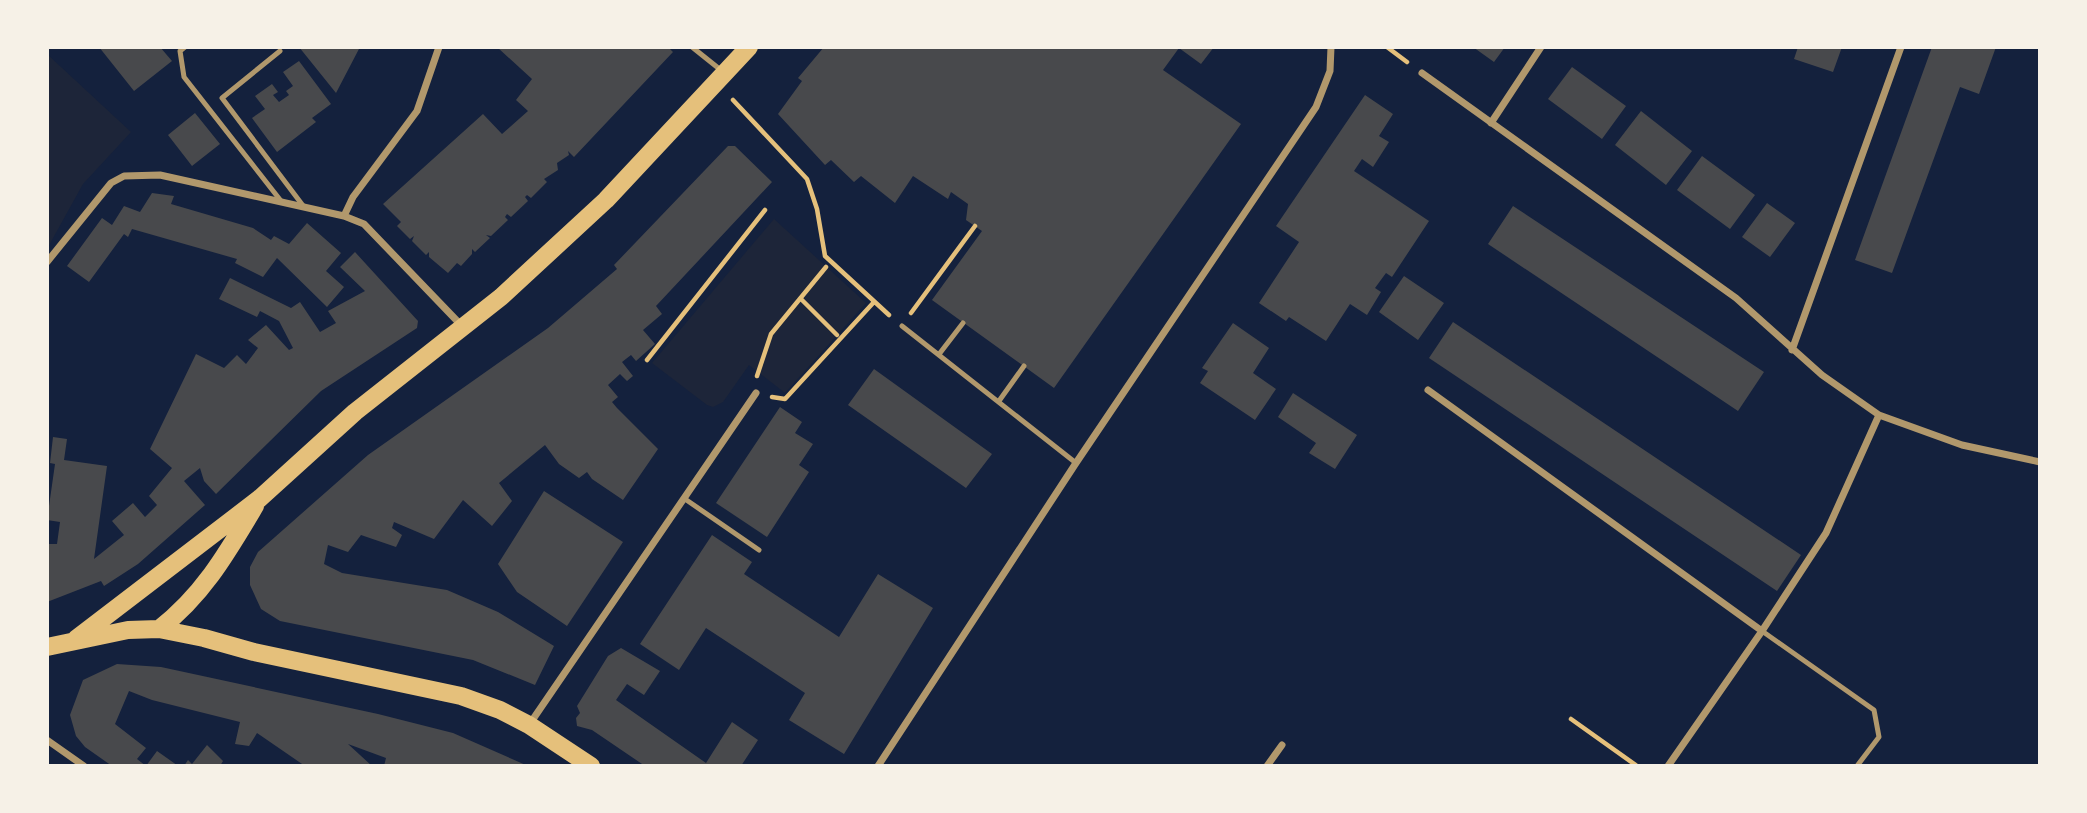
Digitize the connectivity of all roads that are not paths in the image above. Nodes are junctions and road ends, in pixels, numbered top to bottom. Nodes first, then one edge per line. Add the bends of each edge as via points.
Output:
1 (185, 47) edge
2 (439, 47) edge
3 (692, 47) edge
4 (749, 47) edge
5 (1331, 47) edge
6 (1541, 47) edge
7 (1901, 47) edge
8 (280, 51) dead end
9 (1422, 73) dead end
10 (724, 74) junction
11 (1491, 123) junction
12 (283, 204) junction
13 (304, 207) junction
14 (344, 216) junction
15 (47, 262) edge
16 (963, 323) dead end
17 (902, 326) road end
18 (464, 328) junction
19 (1792, 350) junction
20 (940, 353) junction
21 (1024, 366) dead end
22 (1428, 390) dead end
23 (756, 393) road end
24 (999, 401) junction
25 (1879, 415) junction
26 (2040, 462) edge
27 (1076, 463) junction
28 (259, 499) junction
29 (685, 499) junction
30 (759, 550) dead end
31 (159, 629) junction
32 (1762, 631) junction
33 (76, 639) junction
34 (47, 647) edge
35 (529, 725) junction
36 (47, 740) edge
37 (1282, 745) dead end
38 (84, 766) edge
39 (591, 766) edge
40 (878, 766) edge
41 (1267, 766) edge
42 (1668, 766) edge
43 (1857, 766) edge

1 - 12 lane via 180,51 184,78
2 - 14 street via 416,111
3 - 10 lane
4 - 10 main road
5 - 27 street via 1330,71 1316,107
6 - 11 street
7 - 19 street
8 - 13 lane via 222,98
9 - 11 street
10 - 18 main road via 564,241
11 - 19 street via 1736,298
12 - 13 street
12 - 15 street via 160,176 124,176 101,192
13 - 14 street
14 - 18 street via 364,224
16 - 20 lane
17 - 20 lane
18 - 28 main road via 355,412
19 - 25 street
20 - 24 lane
21 - 24 lane
22 - 32 street
23 - 29 street
24 - 27 lane
25 - 26 street via 1962,445
25 - 32 street via 1826,533
27 - 40 street
28 - 31 main road via 217,571 188,606
28 - 33 main road
29 - 30 lane
29 - 35 street
31 - 33 main road
31 - 35 main road via 461,696
32 - 42 street
32 - 43 lane via 1874,710 1879,737
33 - 34 main road
35 - 39 main road
36 - 38 street
37 - 41 street

